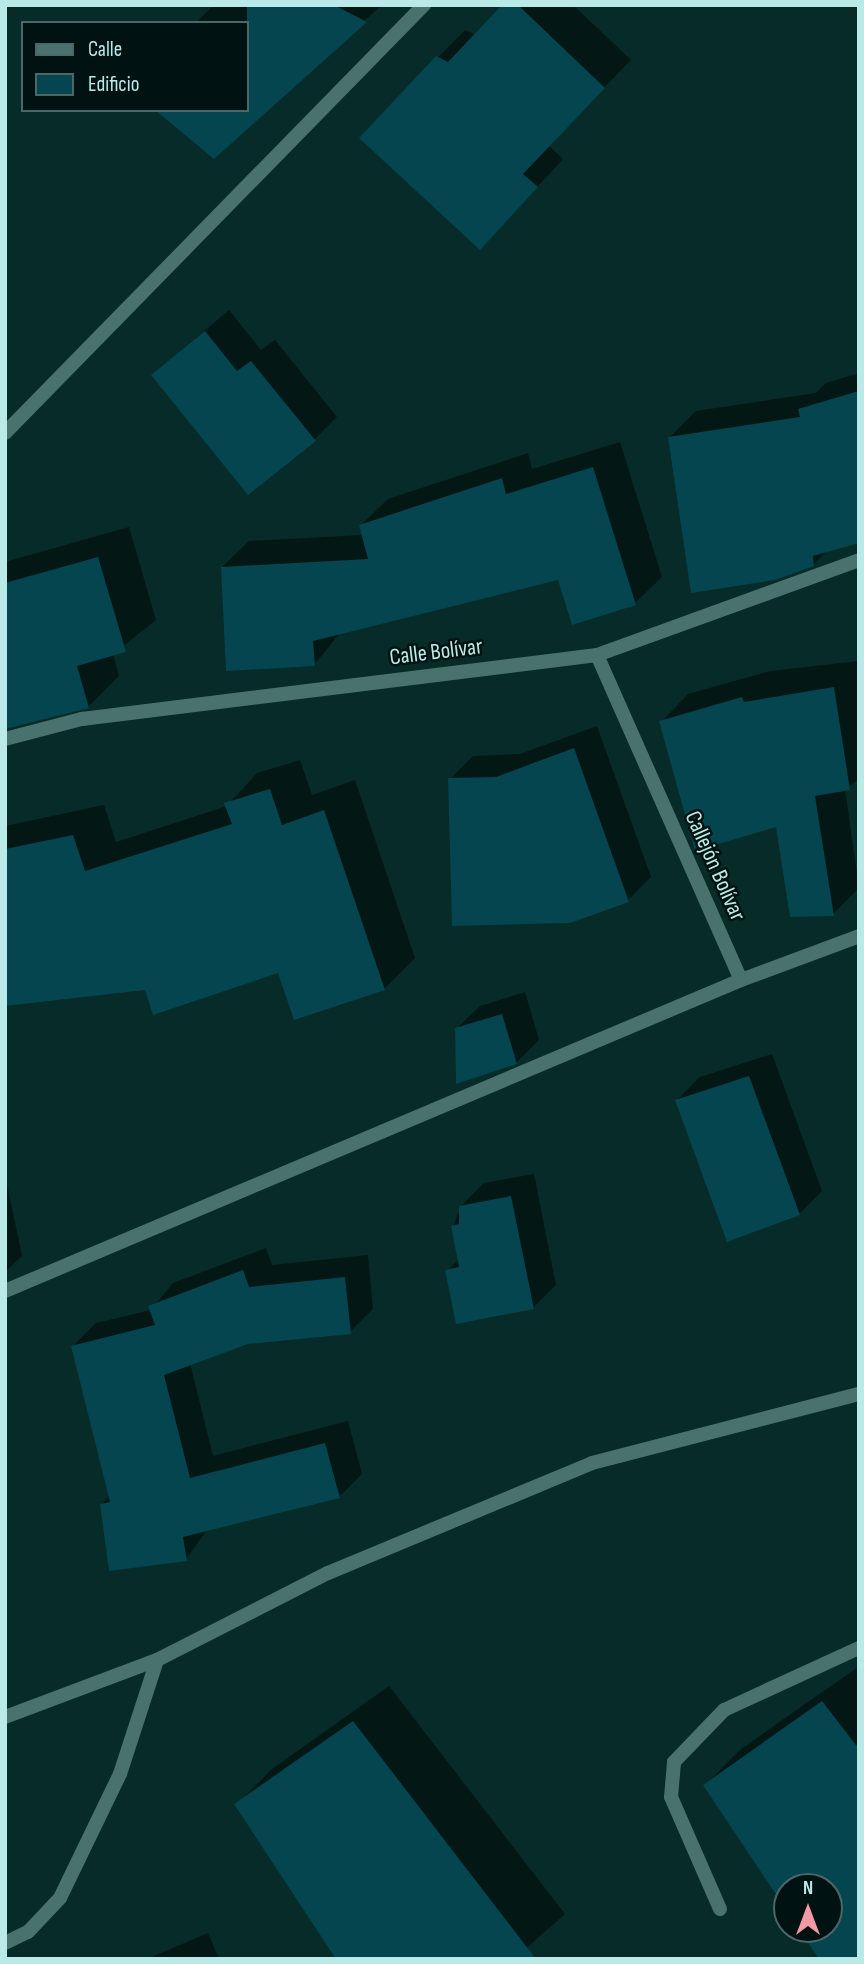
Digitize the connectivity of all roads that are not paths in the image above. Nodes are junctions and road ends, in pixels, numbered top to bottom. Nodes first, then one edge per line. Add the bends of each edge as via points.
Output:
1 (424, 5) edge
2 (5, 433) edge
3 (859, 560) edge
4 (597, 655) junction
5 (5, 739) edge
6 (859, 936) edge
7 (741, 980) junction
8 (5, 1291) edge
9 (859, 1394) edge
10 (859, 1647) edge
11 (157, 1660) junction
12 (5, 1717) edge
13 (720, 1909) dead end
14 (5, 1943) edge

1 - 2 street
3 - 4 street, Calle Bolívar
4 - 5 street, Calle Bolívar via 82,719
4 - 7 street, Callejón Bolívar
6 - 7 street
7 - 8 street
9 - 11 street via 592,1463 328,1573
10 - 13 street via 724,1710 674,1762 671,1797
11 - 12 street
11 - 14 street via 120,1774 60,1898 28,1932

